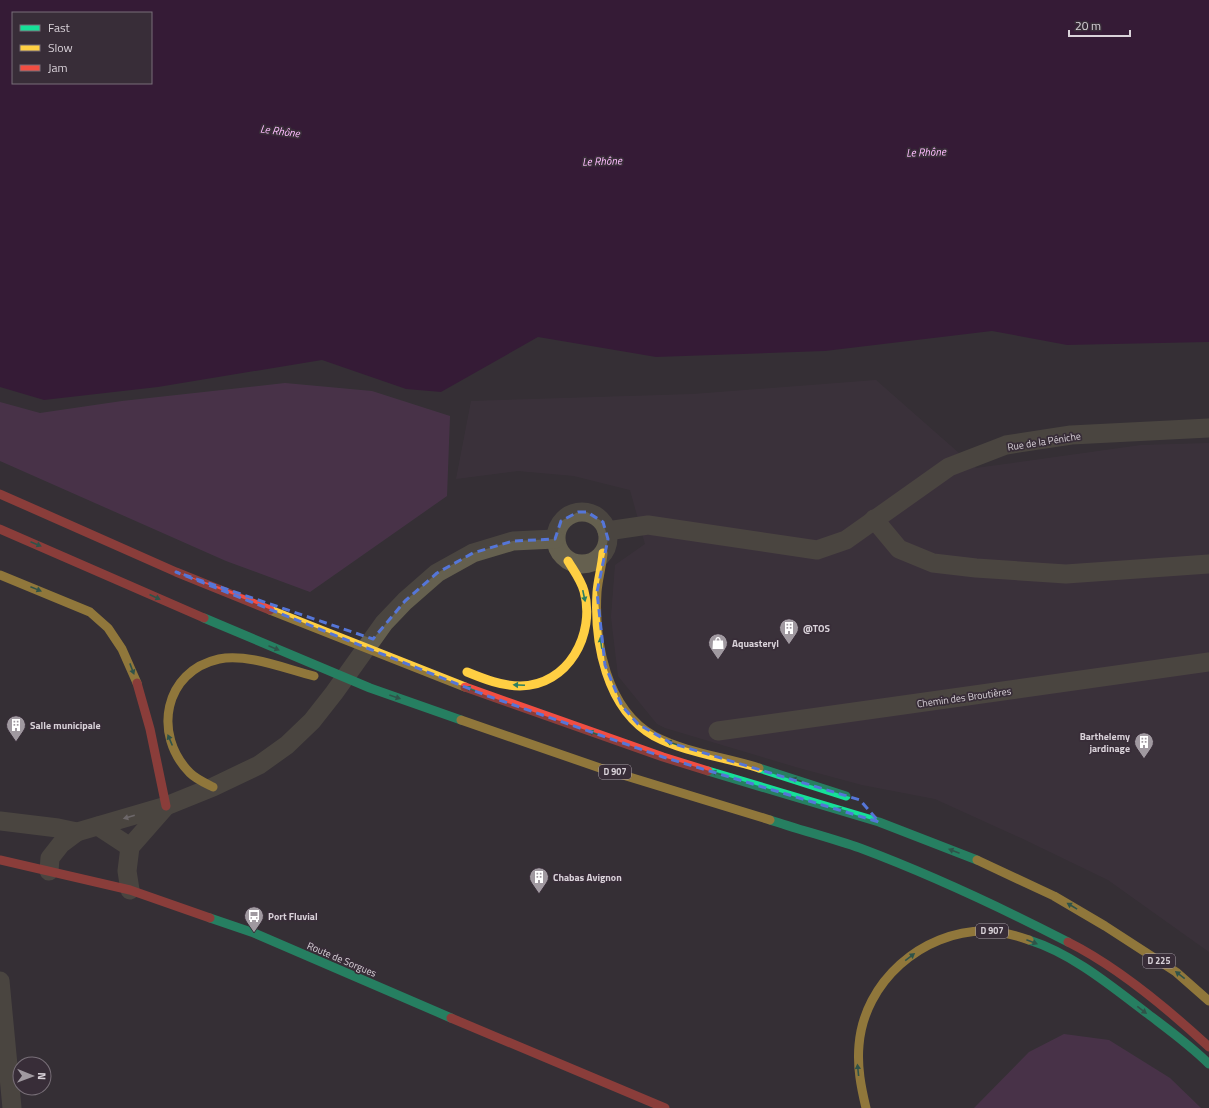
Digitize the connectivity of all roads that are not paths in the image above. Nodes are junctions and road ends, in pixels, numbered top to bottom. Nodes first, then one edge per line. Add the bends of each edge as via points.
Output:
1 (1209, 428) edge
2 (0, 494) edge
3 (874, 519) junction
4 (0, 529) edge
5 (607, 531) junction
6 (555, 539) junction
7 (603, 553) junction
8 (568, 561) junction
9 (1209, 564) edge
10 (176, 572) junction
11 (0, 575) edge
12 (327, 622) dead end
13 (364, 636) dead end
14 (380, 641) dead end
15 (1209, 662) edge
16 (455, 668) dead end
17 (370, 688) junction
18 (718, 732) dead end
19 (213, 787) junction
20 (852, 798) dead end
21 (166, 806) junction
22 (869, 811) dead end
23 (0, 821) edge
24 (879, 822) junction
25 (98, 826) junction
26 (77, 832) junction
27 (130, 847) junction
28 (0, 860) edge
29 (49, 871) junction
30 (130, 890) junction
31 (1105, 926) junction
32 (1131, 930) dead end
33 (0, 981) edge
34 (1209, 1001) edge
35 (1209, 1047) edge
36 (1209, 1064) edge
37 (12, 1108) edge
38 (665, 1108) edge
39 (866, 1108) edge

1 - 3 street, Rue de la Péniche via 1071,435 1006,445 948,468
2 - 10 main road
3 - 5 street, Rue de la Péniche via 846,540 817,550 648,524
3 - 9 street via 899,550 933,563 1066,574
4 -> 17 main road, D 907
5 - 6 street via 603,522 596,516 578,512 561,521
5 - 7 street via 608,538
6 - 8 street via 559,551
6 - 19 street via 513,541 473,553 437,573 384,623 312,721 287,745 258,765
7 - 8 street via 587,564
20 -> 7 main road via 671,743 638,724 622,706 610,683 601,647 597,592
8 -> 16 main road via 585,595 587,617 585,635 576,655 565,670 554,677 525,686 493,681
10 - 12 main road
24 -> 10 main road via 663,757 485,695
11 -> 21 main road via 89,612 104,624 116,639 133,668
13 - 14 main road
15 - 18 street, Chemin des Broutières
19 -> 17 main road via 190,773 167,735 166,720 170,702 188,672 209,662 239,658
17 -> 35 main road, D 907 via 600,768 859,848 942,881 990,902 1092,954 1178,1018
19 - 21 street
21 -> 25 street
21 - 27 street
22 - 24 main road
23 - 26 street
31 -> 24 main road via 1024,881 964,854
25 - 26 street
25 - 27 street
26 - 29 street via 61,844 50,858
27 - 30 street via 127,871
28 - 29 main road, Route de Sorgues
29 - 30 main road, Route de Sorgues
30 - 38 main road, Route de Sorgues via 254,933
31 - 32 main road
34 -> 31 main road, D 225 via 1176,972
33 - 37 street
39 -> 36 main road, D 907 via 857,1065 858,1041 874,996 887,977 922,948 969,932 990,930 1007,933 1055,951 1125,996

